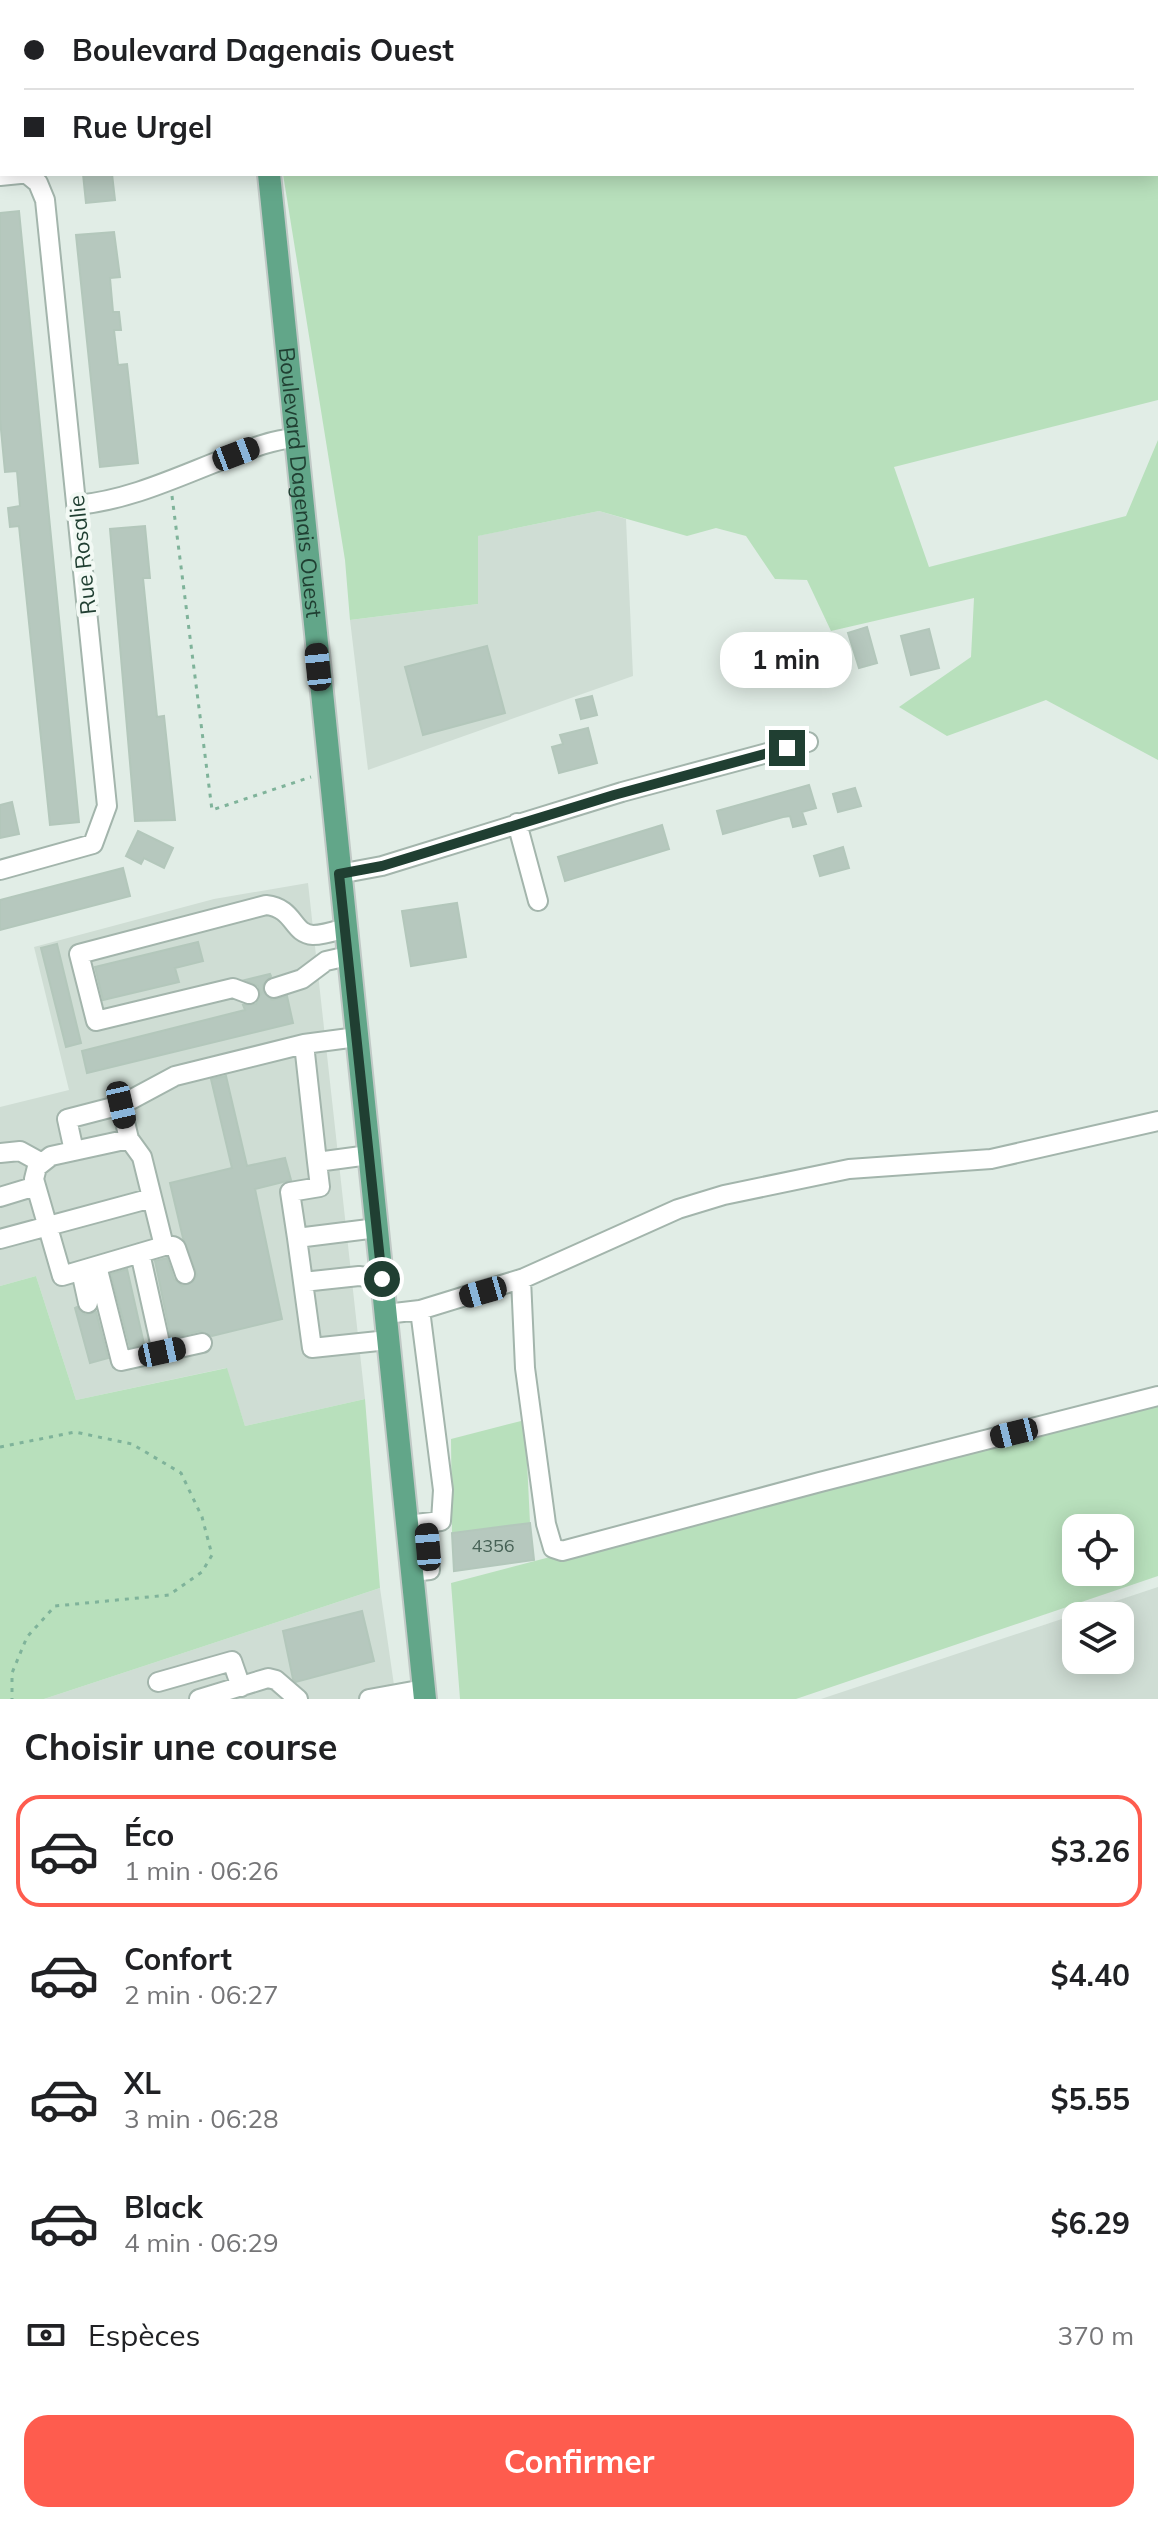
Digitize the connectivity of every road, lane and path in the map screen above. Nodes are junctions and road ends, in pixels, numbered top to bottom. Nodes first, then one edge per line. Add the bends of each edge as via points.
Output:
1 (29, 176) edge
2 (269, 176) edge
3 (295, 438) junction
4 (170, 480) junction
5 (77, 505) junction
6 (808, 742) dead end
7 (329, 773) junction
8 (517, 823) junction
9 (0, 870) edge
10 (339, 874) junction
11 (538, 901) dead end
12 (345, 928) junction
13 (348, 956) junction
14 (274, 988) dead end
15 (249, 994) dead end
16 (357, 1037) junction
17 (304, 1044) junction
18 (121, 1105) junction
19 (1158, 1121) edge
20 (129, 1139) junction
21 (74, 1151) junction
22 (0, 1153) edge
23 (369, 1155) junction
24 (40, 1162) junction
25 (317, 1162) junction
26 (36, 1186) junction
27 (0, 1197) edge
28 (152, 1198) junction
29 (48, 1227) junction
30 (377, 1228) junction
31 (297, 1238) junction
32 (0, 1239) edge
33 (164, 1246) junction
34 (140, 1253) junction
35 (89, 1268) junction
36 (185, 1274) dead end
37 (382, 1279) junction
38 (521, 1279) junction
39 (303, 1282) junction
40 (88, 1303) dead end
41 (420, 1310) junction
42 (386, 1314) junction
43 (388, 1340) junction
44 (202, 1343) dead end
45 (162, 1352) junction
46 (1158, 1396) edge
47 (0, 1447) edge
48 (416, 1524) junction
49 (158, 1682) dead end
50 (241, 1687) junction
51 (424, 1694) edge
52 (12, 1699) edge
53 (199, 1699) edge
54 (298, 1699) edge
55 (369, 1699) edge

1 - 5 street, Rue Rosalie via 45,200
2 - 3 main road, Boulevard Dagenais Ouest
3 - 4 street via 262,444
3 - 7 main road, Boulevard Dagenais Ouest
4 - 5 street via 115,500
4 - 7 path via 212,810
5 - 9 street, Rue Rosalie via 107,806 93,844
6 - 8 street
7 - 10 main road, Boulevard Dagenais Ouest
8 - 10 street
8 - 11 street
10 - 12 main road, Boulevard Dagenais Ouest
12 - 13 main road, Boulevard Dagenais Ouest
12 - 15 street via 310,935 286,911 266,905 79,954 96,1021 233,988
13 - 14 street via 326,961 302,979
13 - 16 main road, Boulevard Dagenais Ouest
16 - 17 street
16 - 23 main road, Boulevard Dagenais Ouest
17 - 18 street via 175,1076
17 - 25 street
18 - 20 street
18 - 21 street via 67,1119
19 - 38 street via 991,1159 849,1169 739,1192 678,1209
20 - 21 street
20 - 28 street via 142,1157
21 - 24 street
22 - 24 street via 20,1151
23 - 25 street
23 - 30 main road, Boulevard Dagenais Ouest
24 - 26 street
25 - 31 street via 320,1187 290,1192
26 - 27 street
26 - 29 street
28 - 29 street
28 - 33 street
29 - 32 street
29 - 35 street via 62,1276
30 - 31 street
30 - 37 main road, Boulevard Dagenais Ouest
31 - 39 street
33 - 34 street
33 - 36 street via 176,1248
34 - 35 street
34 - 45 street
35 - 40 street
35 - 45 street via 121,1361
37 - 39 street
37 - 42 main road, Boulevard Dagenais Ouest
38 - 41 street
38 - 46 street via 525,1368 546,1524 553,1548 562,1551
39 - 43 street via 312,1348
41 - 42 street
41 - 48 street via 444,1498 441,1521
42 - 43 main road, Boulevard Dagenais Ouest
43 - 48 main road, Boulevard Dagenais Ouest
44 - 45 street
47 - 52 path via 75,1432 132,1444 181,1473 202,1517 212,1555 202,1572 169,1595 55,1606 27,1637 12,1673
48 - 51 main road, Boulevard Dagenais Ouest via 412,1572
49 - 50 street via 232,1661
50 - 53 street
50 - 54 street via 273,1678
51 - 55 street

